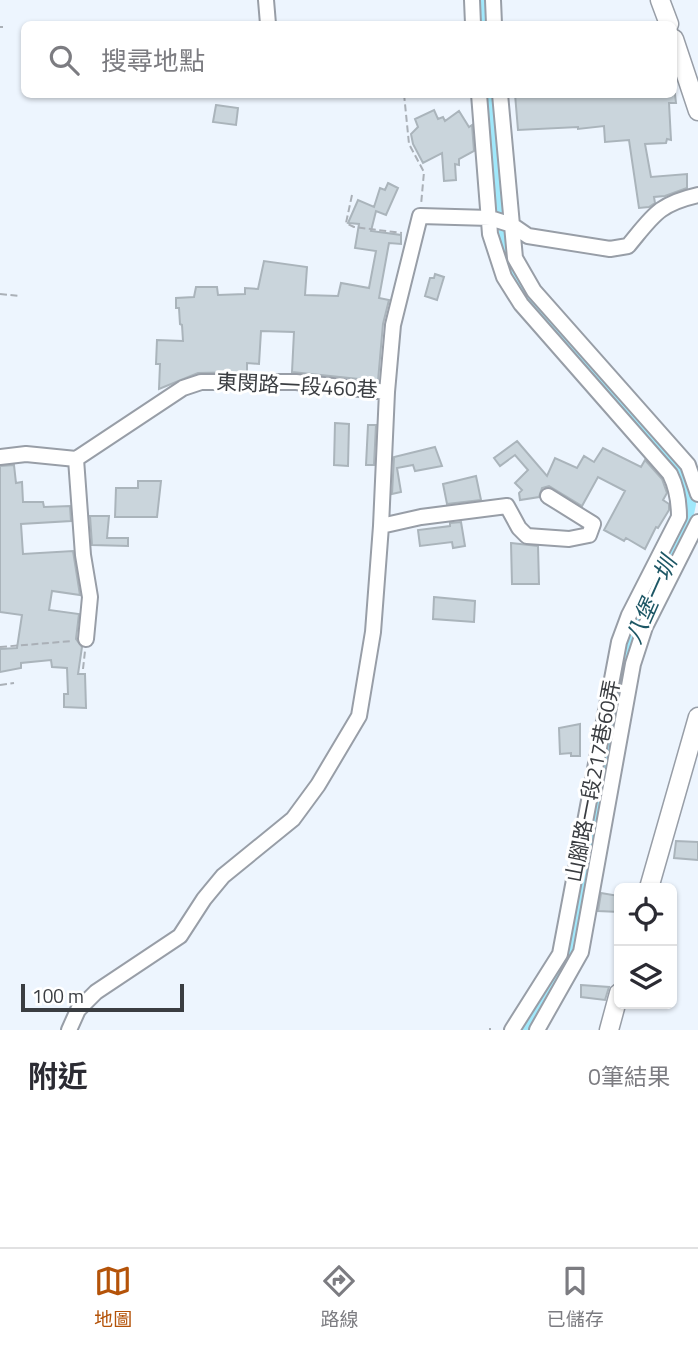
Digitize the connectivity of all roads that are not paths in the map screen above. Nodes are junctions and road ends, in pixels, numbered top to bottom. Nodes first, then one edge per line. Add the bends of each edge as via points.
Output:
1 (266, 0) edge
2 (472, 0) edge
3 (493, 0) edge
4 (660, 0) edge
5 (268, 21) edge
6 (473, 21) edge
7 (494, 21) edge
8 (667, 21) edge
9 (677, 48) edge
10 (479, 98) edge
11 (500, 98) edge
12 (698, 111) edge
13 (698, 195) edge
14 (490, 218) junction
15 (512, 225) junction
16 (387, 392) junction
17 (0, 457) edge
18 (76, 459) junction
19 (698, 494) edge
20 (548, 496) dead end
21 (698, 522) edge
22 (381, 526) junction
23 (86, 639) road end
24 (698, 717) edge
25 (650, 883) edge
26 (615, 1009) edge
27 (69, 1030) edge
28 (512, 1030) edge
29 (537, 1030) edge
30 (609, 1030) edge

1 - 5 street
2 - 6 street
3 - 7 street
4 - 8 main road
9 - 12 main road
10 - 14 street, 山腳路一段217巷60弄
11 - 15 street
13 - 15 street via 673,201 657,212 628,246 610,249 528,236
14 - 15 street
14 - 16 street, 東閔路一段460巷 via 420,216 393,325
14 - 28 street, 山腳路一段217巷60弄 via 489,234 504,277 521,304 670,474 679,503 679,517 619,642 560,954
15 - 19 street via 515,258 534,291 688,465
16 - 18 street, 東閔路一段460巷 via 296,382 201,382 183,388
16 - 22 street
17 - 18 street via 26,454
18 - 23 street via 90,597
20 - 22 street via 593,524 589,535 569,539 527,536 507,506
21 - 29 street via 645,627 633,664 581,952
22 - 27 street via 373,632 359,716 332,764 293,818 223,876 180,936 96,992 78,1010
24 - 25 main road
26 - 30 main road

